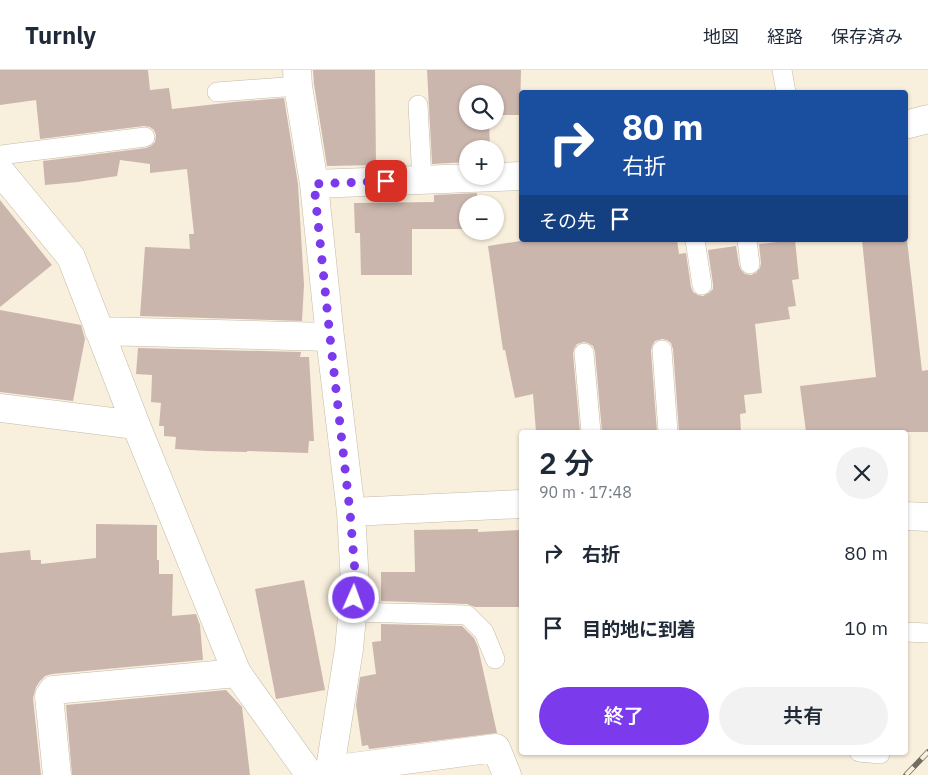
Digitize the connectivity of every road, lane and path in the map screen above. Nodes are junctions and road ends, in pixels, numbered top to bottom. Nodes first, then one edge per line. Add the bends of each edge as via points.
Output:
1 (782, 70) edge
2 (298, 78) edge
3 (786, 90) edge
4 (217, 92) dead end
5 (418, 104) dead end
6 (928, 119) edge
7 (908, 124) edge
8 (145, 137) dead end
9 (0, 155) edge
10 (0, 171) edge
11 (519, 176) edge
12 (422, 180) junction
13 (314, 184) junction
14 (695, 242) edge
15 (747, 242) edge
16 (750, 264) dead end
17 (702, 285) dead end
18 (99, 331) junction
19 (330, 337) junction
20 (662, 350) dead end
21 (584, 353) dead end
22 (0, 408) edge
23 (136, 425) junction
24 (591, 430) edge
25 (668, 430) edge
26 (519, 504) edge
27 (350, 512) junction
28 (908, 516) edge
29 (928, 517) edge
30 (352, 612) junction
31 (908, 632) edge
32 (928, 633) edge
33 (495, 659) dead end
34 (237, 673) junction
35 (323, 773) edge
36 (57, 775) edge
37 (507, 775) edge

1 - 3 lane
2 - 4 lane
2 - 13 street
5 - 12 lane
6 - 7 street
8 - 9 lane
10 - 18 street via 71,257
11 - 12 street
12 - 13 street
13 - 19 street
14 - 17 lane
15 - 16 lane
18 - 19 street
18 - 23 street
19 - 27 street
20 - 25 lane
21 - 24 lane
22 - 23 street
23 - 34 street
26 - 27 street
27 - 30 street via 356,584
28 - 29 street
30 - 33 lane via 467,615 484,632
30 - 35 street via 349,649
31 - 32 lane
34 - 35 street
34 - 36 street via 54,690 49,696
35 - 37 street via 496,748

